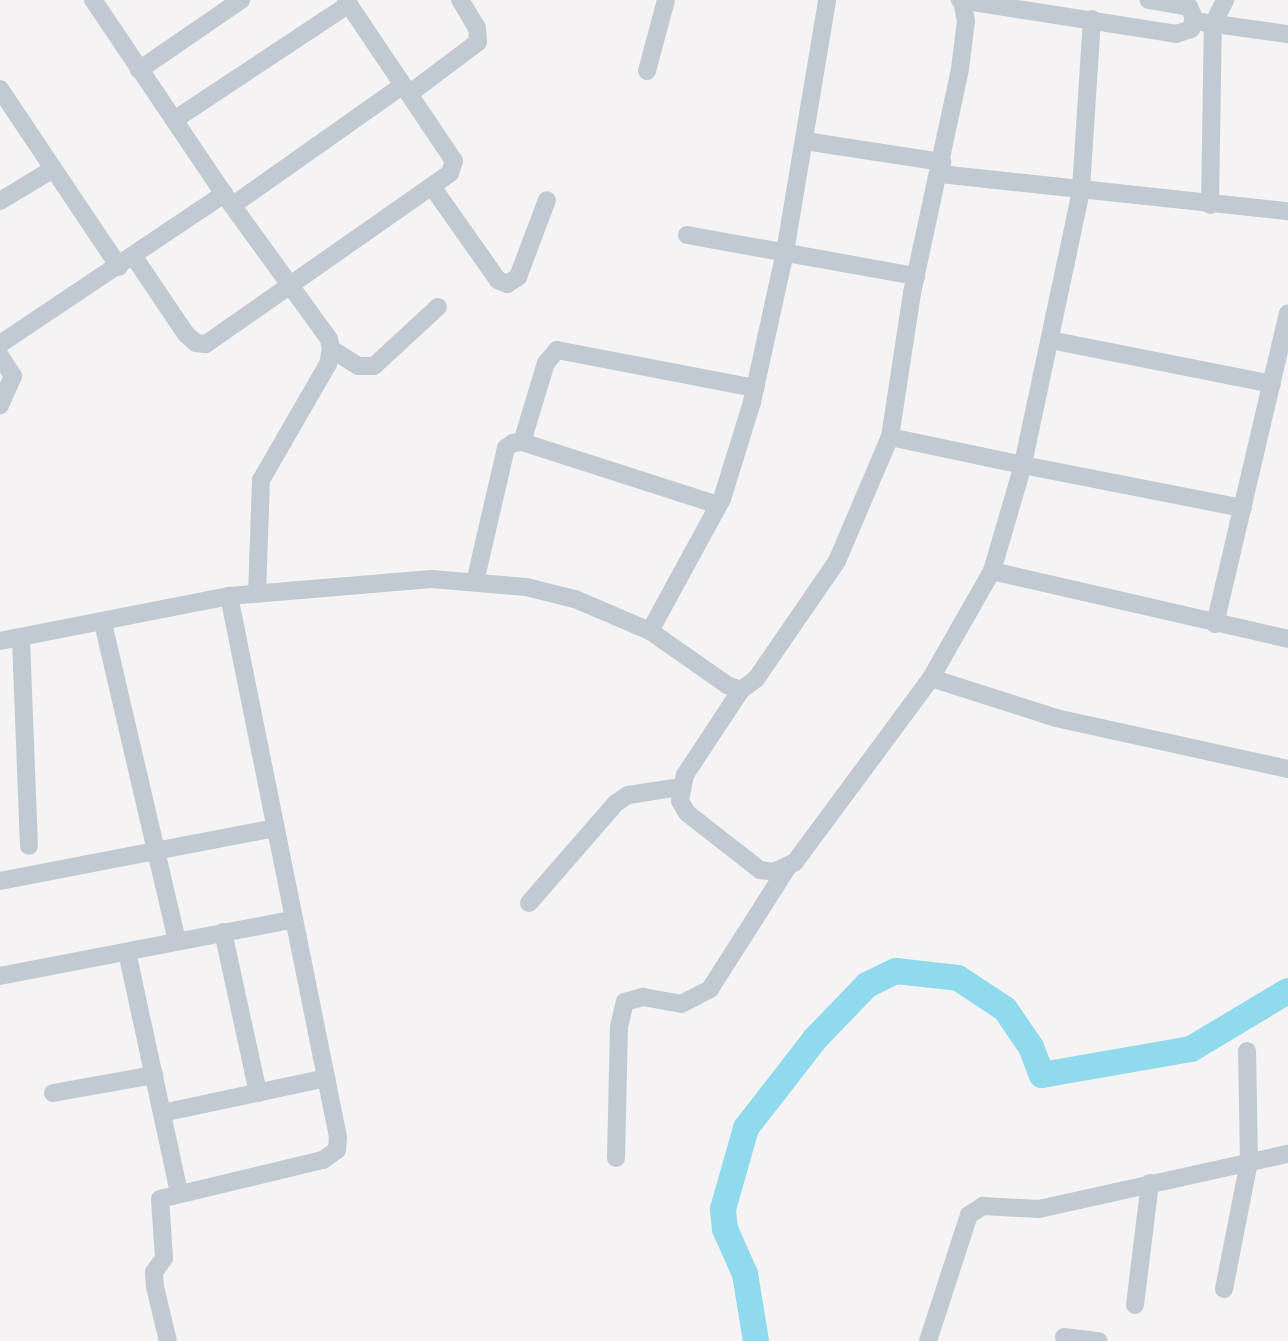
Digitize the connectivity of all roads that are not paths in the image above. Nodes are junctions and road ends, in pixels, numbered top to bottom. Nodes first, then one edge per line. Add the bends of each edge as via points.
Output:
1 (93, 0) edge
2 (460, 0) edge
3 (666, 0) edge
4 (827, 0) edge
5 (961, 0) edge
6 (1149, 0) edge
7 (1225, 0) edge
8 (238, 1) edge
9 (347, 2) edge
10 (1092, 19) junction
11 (1194, 21) junction
12 (1213, 24) junction
13 (1288, 34) edge
14 (139, 70) junction
15 (647, 71) dead end
16 (0, 89) edge
17 (406, 89) junction
18 (174, 120) junction
19 (805, 141) junction
20 (941, 168) junction
21 (53, 169) junction
22 (433, 188) junction
23 (1081, 191) junction
24 (229, 200) junction
25 (547, 200) dead end
26 (0, 201) edge
27 (1210, 205) junction
28 (1288, 211) edge
29 (687, 235) dead end
30 (785, 252) junction
31 (127, 262) junction
32 (916, 276) junction
33 (292, 288) junction
34 (438, 307) dead end
35 (1288, 313) edge
36 (1049, 340) junction
37 (0, 344) edge
38 (331, 349) junction
39 (0, 356) edge
40 (1272, 384) junction
41 (755, 388) junction
42 (0, 405) edge
43 (890, 437) junction
44 (522, 442) junction
45 (1023, 465) junction
46 (718, 505) junction
47 (1243, 508) junction
48 (992, 571) junction
49 (475, 582) junction
50 (257, 593) junction
51 (229, 596) junction
52 (103, 623) junction
53 (1215, 624) junction
54 (650, 631) junction
55 (21, 639) junction
56 (1288, 639) edge
57 (0, 642) edge
58 (931, 678) junction
59 (741, 690) junction
60 (1288, 769) edge
61 (681, 787) junction
62 (274, 828) junction
63 (29, 846) dead end
64 (153, 851) junction
65 (787, 868) junction
66 (0, 881) edge
67 (529, 903) dead end
68 (292, 920) junction
69 (223, 932) junction
70 (177, 940) junction
71 (127, 951) junction
72 (9, 974) edge
73 (0, 993) edge
74 (1247, 1051) dead end
75 (154, 1074) junction
76 (326, 1078) junction
77 (53, 1093) dead end
78 (258, 1093) junction
79 (163, 1113) junction
80 (1288, 1154) edge
81 (616, 1158) dead end
82 (1250, 1162) junction
83 (1150, 1183) junction
84 (179, 1192) junction
85 (1224, 1289) dead end
86 (1135, 1305) dead end
87 (1064, 1337) dead end
88 (168, 1341) edge
89 (929, 1341) edge
90 (1100, 1341) edge

1 - 14 street
2 - 17 street via 477,28 478,42
3 - 15 street
4 - 19 street
5 - 10 street
5 - 20 street via 967,22
6 - 11 street via 1184,4 1193,11
7 - 12 street
8 - 14 street
9 - 17 street
9 - 18 street
10 - 11 street via 1176,34 1187,32
10 - 23 street
11 - 12 street
12 - 13 street
12 - 27 street
14 - 18 street
16 - 21 street
17 - 22 street via 454,161 450,173
17 - 24 street
18 - 24 street
19 - 20 street
19 - 30 street
20 - 23 street
20 - 32 street
21 - 26 street
21 - 31 street
22 - 25 street via 498,280 507,284 517,277
22 - 33 street
23 - 27 street
23 - 36 street
24 - 31 street
24 - 33 street
27 - 28 street
29 - 30 street
30 - 32 street
30 - 41 street
31 - 33 street via 196,343 219,339
31 - 37 street
32 - 43 street
33 - 38 street
34 - 38 street via 374,366 358,366
35 - 40 street
36 - 40 street
36 - 45 street
38 - 50 street via 328,364 261,480
39 - 42 street via 13,376
40 - 47 street
41 - 44 street via 557,350 546,363
41 - 46 street
43 - 45 street
43 - 59 street via 836,561 757,679
44 - 46 street
44 - 49 street via 506,448
45 - 47 street
45 - 48 street
46 - 54 street
47 - 53 street
48 - 53 street
48 - 58 street
49 - 50 street via 394,579
49 - 54 street via 575,599
50 - 51 street
51 - 52 street
51 - 62 street
52 - 55 street
52 - 64 street
53 - 56 street
54 - 59 street
55 - 57 street
55 - 63 street
58 - 60 street via 1056,718
58 - 65 street
59 - 61 street
61 - 65 street via 680,801 687,813 760,870
61 - 67 street via 628,795 616,803
62 - 64 street
62 - 68 street
64 - 66 street
64 - 70 street
65 - 81 street via 710,989 681,1004 643,997 625,1002 619,1027
68 - 69 street
68 - 76 street
69 - 70 street
69 - 78 street
70 - 71 street
71 - 72 street
71 - 75 street
72 - 73 street
74 - 82 street
75 - 77 street
75 - 79 street
76 - 78 street
76 - 84 street via 337,1150 323,1160
78 - 79 street
79 - 84 street
80 - 82 street
82 - 83 street
82 - 85 street
83 - 86 street
83 - 89 street via 1052,1207 997,1204 969,1215
84 - 88 street via 158,1203 164,1248 155,1287
87 - 90 street

